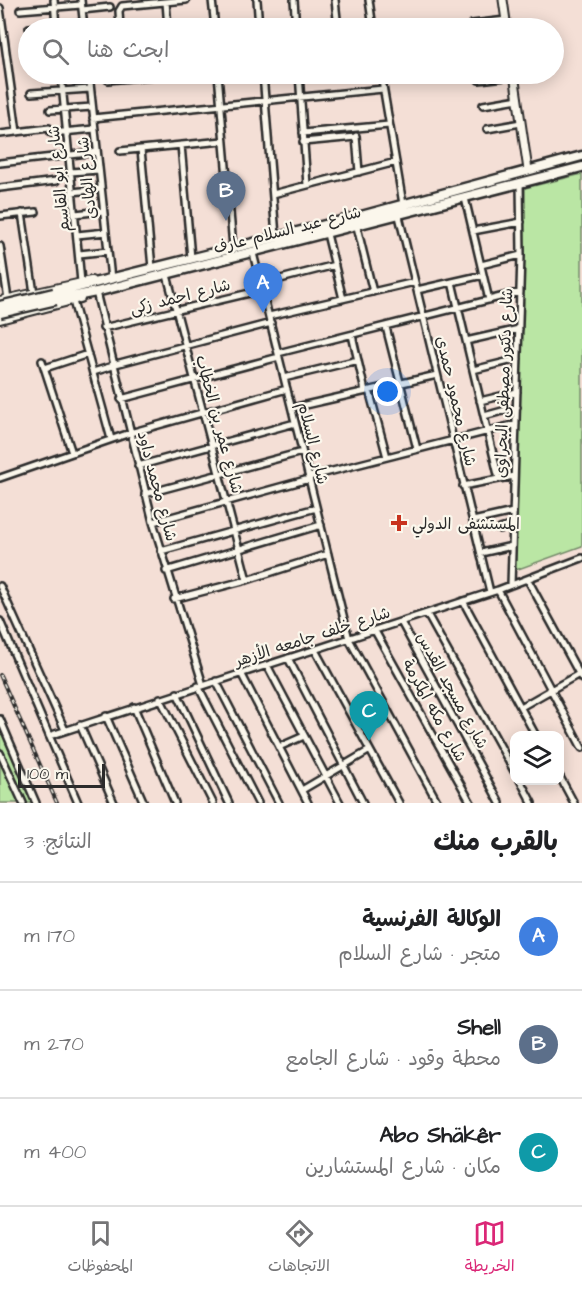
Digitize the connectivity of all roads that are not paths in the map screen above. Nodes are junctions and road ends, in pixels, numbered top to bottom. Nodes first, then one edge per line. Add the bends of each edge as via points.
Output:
1 (54, 0) edge
2 (186, 0) edge
3 (212, 0) edge
4 (257, 0) edge
5 (294, 0) edge
6 (335, 0) edge
7 (369, 0) edge
8 (503, 0) edge
9 (166, 2) junction
10 (81, 5) edge
11 (54, 7) junction
12 (110, 7) dead end
13 (0, 8) edge
14 (20, 10) dead end
15 (55, 18) edge
16 (119, 18) edge
17 (167, 18) edge
18 (213, 18) edge
19 (258, 18) edge
20 (295, 18) edge
21 (337, 18) edge
22 (372, 18) edge
23 (506, 18) edge
24 (2, 38) edge
25 (8, 65) junction
26 (0, 66) edge
27 (62, 84) edge
28 (90, 84) edge
29 (219, 84) edge
30 (264, 84) edge
31 (299, 84) edge
32 (382, 84) edge
33 (516, 84) edge
34 (90, 88) junction
35 (383, 90) junction
36 (62, 91) junction
37 (31, 93) dead end
38 (300, 98) junction
39 (518, 99) junction
40 (265, 102) junction
41 (483, 105) dead end
42 (221, 106) junction
43 (92, 107) junction
44 (64, 109) junction
45 (50, 110) dead end
46 (93, 118) junction
47 (521, 123) junction
48 (389, 125) junction
49 (95, 129) junction
50 (355, 129) junction
51 (487, 129) dead end
52 (66, 131) junction
53 (17, 132) junction
54 (303, 133) junction
55 (0, 134) edge
56 (356, 137) junction
57 (224, 141) junction
58 (303, 142) junction
59 (181, 146) junction
60 (141, 149) junction
61 (120, 151) dead end
62 (97, 152) junction
63 (68, 155) junction
64 (582, 156) edge
65 (396, 162) junction
66 (0, 163) edge
67 (582, 167) edge
68 (99, 170) junction
69 (528, 170) junction
70 (70, 172) junction
71 (359, 172) junction
72 (56, 181) dead end
73 (520, 182) junction
74 (307, 185) junction
75 (0, 188) edge
76 (101, 189) junction
77 (72, 192) junction
78 (273, 194) junction
79 (465, 198) junction
80 (403, 204) junction
81 (103, 211) junction
82 (36, 212) dead end
83 (22, 213) junction
84 (75, 214) junction
85 (0, 216) edge
86 (399, 216) junction
87 (521, 222) junction
88 (357, 227) junction
89 (473, 231) junction
90 (106, 232) junction
91 (327, 234) junction
92 (77, 235) junction
93 (276, 236) junction
94 (0, 246) edge
95 (233, 247) junction
96 (108, 250) junction
97 (253, 253) junction
98 (79, 254) junction
99 (521, 255) junction
100 (191, 258) junction
101 (335, 265) junction
102 (481, 265) junction
103 (152, 268) junction
104 (167, 275) junction
105 (483, 275) junction
106 (108, 280) junction
107 (81, 282) junction
108 (415, 282) junction
109 (452, 282) junction
110 (262, 287) junction
111 (417, 290) junction
112 (44, 291) junction
113 (96, 292) junction
114 (373, 292) junction
115 (520, 292) junction
116 (34, 293) junction
117 (55, 296) junction
118 (342, 299) junction
119 (4, 300) edge
120 (489, 300) junction
121 (73, 301) junction
122 (0, 306) edge
123 (48, 308) junction
124 (458, 309) junction
125 (177, 311) junction
126 (0, 312) edge
127 (269, 316) junction
128 (423, 317) junction
129 (0, 319) edge
130 (271, 323) junction
131 (386, 327) junction
132 (103, 328) junction
133 (519, 329) junction
134 (352, 335) junction
135 (466, 341) junction
136 (186, 346) junction
137 (88, 354) junction
138 (278, 355) junction
139 (518, 359) junction
140 (358, 360) junction
141 (42, 361) dead end
142 (113, 366) junction
143 (45, 368) junction
144 (473, 370) junction
145 (93, 372) junction
146 (437, 375) junction
147 (284, 378) junction
148 (194, 379) junction
149 (400, 383) junction
150 (287, 389) junction
151 (367, 391) junction
152 (517, 392) junction
153 (121, 399) junction
154 (480, 401) junction
155 (517, 407) junction
156 (292, 408) junction
157 (203, 413) junction
158 (484, 416) junction
159 (295, 423) junction
160 (516, 424) junction
161 (488, 432) junction
162 (130, 433) junction
163 (111, 440) junction
164 (453, 440) junction
165 (212, 446) junction
166 (417, 449) junction
167 (302, 452) junction
168 (72, 453) junction
169 (387, 457) junction
170 (138, 466) junction
171 (219, 474) junction
172 (514, 476) junction
173 (0, 478) edge
174 (309, 478) junction
175 (499, 479) junction
176 (463, 486) junction
177 (145, 494) junction
178 (226, 502) junction
179 (316, 508) junction
180 (513, 512) junction
181 (473, 521) junction
182 (153, 522) junction
183 (321, 525) junction
184 (513, 525) junction
185 (500, 529) dead end
186 (234, 531) junction
187 (512, 546) junction
188 (239, 549) junction
189 (161, 551) junction
190 (328, 554) junction
191 (481, 554) junction
192 (582, 558) edge
193 (166, 571) junction
194 (247, 580) junction
195 (528, 580) junction
196 (511, 585) junction
197 (0, 586) edge
198 (498, 590) junction
199 (490, 592) junction
200 (174, 600) junction
201 (463, 601) junction
202 (427, 614) junction
203 (0, 621) edge
204 (401, 622) junction
205 (375, 631) junction
206 (349, 639) junction
207 (315, 650) junction
208 (288, 658) junction
209 (267, 665) junction
210 (241, 673) junction
211 (581, 676) edge
212 (216, 681) junction
213 (200, 686) junction
214 (551, 690) junction
215 (177, 693) junction
216 (160, 698) junction
217 (134, 707) junction
218 (521, 707) junction
219 (106, 716) junction
220 (0, 719) edge
221 (80, 725) junction
222 (64, 730) junction
223 (534, 731) edge
224 (304, 735) junction
225 (49, 736) junction
226 (279, 747) junction
227 (582, 748) edge
228 (370, 750) junction
229 (0, 753) edge
230 (510, 764) edge
231 (344, 766) junction
232 (326, 776) junction
233 (564, 784) edge
234 (523, 785) edge
235 (302, 790) junction
236 (23, 803) edge
237 (35, 803) edge
238 (78, 803) edge
239 (114, 803) edge
240 (144, 803) edge
241 (175, 803) edge
242 (213, 803) edge
243 (230, 803) edge
244 (258, 803) edge
245 (279, 803) edge
246 (308, 803) edge
247 (340, 803) edge
248 (363, 803) edge
249 (399, 803) edge
250 (438, 803) edge
251 (471, 803) edge
252 (500, 803) edge
253 (532, 803) edge
254 (574, 803) edge

1 - 11 street
2 - 9 street
3 - 18 street
4 - 19 street
5 - 20 street
6 - 21 street
7 - 22 street
8 - 23 street
9 - 16 street via 122,6
9 - 17 street
10 - 11 street
10 - 12 street
11 - 14 street
11 - 15 street
13 - 24 street
24 - 25 street
25 - 26 street
25 - 53 street
27 - 36 street, شارع ابو القاسم
28 - 34 street, شارع الهادى
29 - 42 street
30 - 40 street
31 - 38 street
32 - 35 street
33 - 39 street
34 - 36 street
34 - 43 street, شارع الهادى
35 - 38 street
35 - 48 street
36 - 37 street
36 - 44 street, شارع ابو القاسم
38 - 40 street
38 - 54 street
39 - 41 street
39 - 47 street
40 - 42 street
40 - 78 street
42 - 46 street
42 - 57 street
43 - 44 street
43 - 46 street, شارع الهادى
44 - 45 street
44 - 52 street, شارع ابو القاسم
46 - 49 street, شارع الهادى
47 - 51 street
47 - 69 street
48 - 50 street
48 - 65 street
49 - 52 street
49 - 62 street, شارع الهادى
50 - 54 street
50 - 56 street
52 - 53 street
52 - 63 street, شارع ابو القاسم
53 - 55 street
54 - 58 street
56 - 58 street
56 - 71 street
57 - 59 street
57 - 95 street
58 - 74 street
59 - 60 street
59 - 100 street
60 - 61 street
60 - 103 street
62 - 63 street
62 - 68 street, شارع الهادى
63 - 66 street
63 - 70 street, شارع ابو القاسم
64 - 69 main road, شارع عبد السلام عارف
65 - 71 street
65 - 80 street
67 - 73 main road, شارع عبد السلام عارف
68 - 70 street
68 - 76 street, شارع الهادى
69 - 80 main road, شارع عبد السلام عارف
70 - 77 street, شارع ابو القاسم
71 - 74 street
72 - 75 street
73 - 79 main road, شارع عبد السلام عارف
73 - 87 street, شارع دكتور مصطفى البحراوى
74 - 78 street
76 - 77 street
76 - 81 street, شارع الهادى
77 - 84 street, شارع ابو القاسم
78 - 93 street
79 - 86 main road, شارع عبد السلام عارف
79 - 89 street
80 - 93 main road, شارع عبد السلام عارف
81 - 84 street
81 - 90 street, شارع الهادى
82 - 83 street
83 - 85 street
83 - 116 street
84 - 92 street, شارع ابو القاسم
86 - 88 main road, شارع عبد السلام عارف
86 - 108 street, شارع محمود حمدى
87 - 89 street
87 - 99 street, شارع دكتور مصطفى البحراوى
88 - 91 main road, شارع عبد السلام عارف
88 - 114 street
89 - 102 street
90 - 92 street
90 - 96 street, شارع الهادى
91 - 97 main road, شارع عبد السلام عارف
91 - 101 street
92 - 98 street, شارع ابو القاسم
93 - 95 main road, شارع عبد السلام عارف
94 - 119 street
95 - 100 main road, شارع عبد السلام عارف
96 - 98 street
96 - 106 street, شارع الهادى
97 - 104 main road, شارع عبد السلام عارف
97 - 110 street, شارع السلام
98 - 107 street, شارع ابو القاسم
99 - 102 street
99 - 115 street, شارع دكتور مصطفى البحراوى
100 - 103 main road, شارع عبد السلام عارف
101 - 110 street, شارع احمد زكى
101 - 118 street
102 - 105 street
103 - 106 main road, شارع عبد السلام عارف
104 - 113 main road, شارع عبد السلام عارف
104 - 125 street, شارع عمر بن الخطاب
105 - 109 street
105 - 120 street
106 - 107 main road, شارع عبد السلام عارف
106 - 117 main road
107 - 112 main road, شارع عبد السلام عارف
108 - 111 street, شارع محمود حمدى
108 - 114 street
109 - 111 street
109 - 124 street
110 - 125 street, شارع احمد زكى
110 - 127 street, شارع السلام
111 - 128 street, شارع محمود حمدى
112 - 116 main road, شارع عبد السلام عارف
112 - 123 main road
113 - 117 main road
113 - 121 main road, شارع عبد السلام عارف
113 - 132 street, شارع محمد داود
114 - 118 street
115 - 120 street
115 - 133 street, شارع دكتور مصطفى البحراوى
116 - 119 main road, شارع عبد السلام عارف
117 - 122 main road, bridge
117 - 126 main road, bridge
118 - 127 street
120 - 124 street
121 - 123 main road, شارع عبد السلام عارف
121 - 137 street
123 - 129 main road, شارع عبد السلام عارف
124 - 128 street
124 - 135 street
125 - 132 street, شارع احمد زكى
125 - 136 street, شارع عمر بن الخطاب
127 - 130 street, شارع السلام
128 - 131 street
128 - 146 street, شارع محمود حمدى
130 - 136 street
130 - 138 street, شارع السلام
131 - 134 street
131 - 149 street
132 - 142 street, شارع محمد داود
133 - 135 street
133 - 139 street, شارع دكتور مصطفى البحراوى
134 - 138 street
134 - 140 street
135 - 144 street
136 - 142 street
136 - 148 street, شارع عمر بن الخطاب
137 - 143 street
137 - 145 street
138 - 147 street, شارع السلام
138 - 148 street
139 - 144 street
139 - 152 street, شارع دكتور مصطفى البحراوى
140 - 147 street
140 - 151 street
141 - 143 street
142 - 145 street
142 - 153 street, شارع محمد داود
143 - 168 street
144 - 154 street
145 - 163 street
146 - 149 street
146 - 164 street, شارع محمود حمدى
147 - 150 street, شارع السلام
148 - 153 street
148 - 157 street, شارع عمر بن الخطاب
149 - 151 street
149 - 166 street
150 - 156 street, شارع السلام
150 - 157 street
151 - 156 street
151 - 169 street
152 - 154 street
152 - 155 street, شارع دكتور مصطفى البحراوى
153 - 162 street, شارع محمد داود
154 - 158 street
155 - 158 street
155 - 160 street, شارع دكتور مصطفى البحراوى
156 - 159 street, شارع السلام
157 - 162 street
157 - 165 street, شارع عمر بن الخطاب
158 - 161 street
159 - 165 street
159 - 167 street, شارع السلام
160 - 161 street
160 - 172 street, شارع دكتور مصطفى البحراوى
161 - 164 street
161 - 175 street
162 - 163 street
162 - 170 street, شارع محمد داود
163 - 168 street
164 - 166 street
164 - 176 street, شارع محمود حمدى
165 - 170 street
165 - 171 street, شارع عمر بن الخطاب
166 - 169 street
167 - 171 street
167 - 174 street, شارع السلام
168 - 173 street
169 - 174 street
170 - 177 street, شارع محمد داود
171 - 177 street
171 - 178 street, شارع عمر بن الخطاب
172 - 175 street
172 - 180 street, شارع دكتور مصطفى البحراوى
174 - 178 street
174 - 179 street, شارع السلام
175 - 176 street
176 - 181 street, شارع محمود حمدى
177 - 182 street, شارع محمد داود
178 - 182 street
178 - 186 street, شارع عمر بن الخطاب
179 - 183 street, شارع السلام
179 - 186 street
180 - 181 street
180 - 184 street, شارع دكتور مصطفى البحراوى
181 - 191 street, شارع محمود حمدى
182 - 189 street, شارع محمد داود
183 - 188 street
183 - 190 street, شارع السلام
184 - 185 street
184 - 187 street, شارع دكتور مصطفى البحراوى
186 - 188 street, شارع عمر بن الخطاب
186 - 189 street
187 - 191 street
187 - 196 street, شارع دكتور مصطفى البحراوى
188 - 193 street
188 - 194 street, شارع عمر بن الخطاب
189 - 193 street, شارع محمد داود
190 - 194 street
190 - 206 street, شارع السلام
191 - 199 street, شارع محمود حمدى
192 - 195 street, شارع خلف جامعه الأزهر
193 - 200 street, شارع محمد داود
194 - 200 street
195 - 196 street, شارع خلف جامعه الأزهر
195 - 211 street
196 - 198 street, شارع خلف جامعه الأزهر
197 - 222 street
198 - 199 street, شارع خلف جامعه الأزهر
198 - 214 street
199 - 201 street, شارع خلف جامعه الأزهر
200 - 213 street, شارع محمد داود
201 - 202 street, شارع خلف جامعه الأزهر
201 - 218 street
202 - 204 street, شارع خلف جامعه الأزهر
202 - 230 street
203 - 225 street
204 - 205 street, شارع خلف جامعه الأزهر
204 - 252 street, شارع مسجد القدس
205 - 206 street, شارع خلف جامعه الأزهر
205 - 251 street, شارع مكه المكرمة
206 - 207 street, شارع خلف جامعه الأزهر
206 - 250 street, شارع السلام
207 - 208 street, شارع خلف جامعه الأزهر
207 - 228 street
208 - 209 street, شارع خلف جامعه الأزهر
208 - 231 street
209 - 210 street, شارع خلف جامعه الأزهر
209 - 224 street
210 - 212 street, شارع خلف جامعه الأزهر
210 - 226 street
211 - 214 street
212 - 213 street, شارع خلف جامعه الأزهر
212 - 245 street
213 - 215 street, شارع خلف جامعه الأزهر
213 - 244 street, شارع محمد داود
214 - 218 street
214 - 227 street
215 - 216 street, شارع خلف جامعه الأزهر
215 - 243 street
216 - 217 street, شارع خلف جامعه الأزهر
216 - 242 street
217 - 219 street, شارع خلف جامعه الأزهر
217 - 241 street
218 - 223 street
219 - 221 street, شارع خلف جامعه الأزهر
219 - 240 street
220 - 237 street
221 - 222 street, شارع خلف جامعه الأزهر
221 - 239 street
222 - 225 street, شارع خلف جامعه الأزهر
224 - 226 street
224 - 232 street
225 - 238 street
226 - 235 street
228 - 231 street
228 - 249 street
229 - 236 street
231 - 232 street
231 - 248 street
232 - 235 street
232 - 247 street
233 - 254 street
234 - 253 street
235 - 246 street

